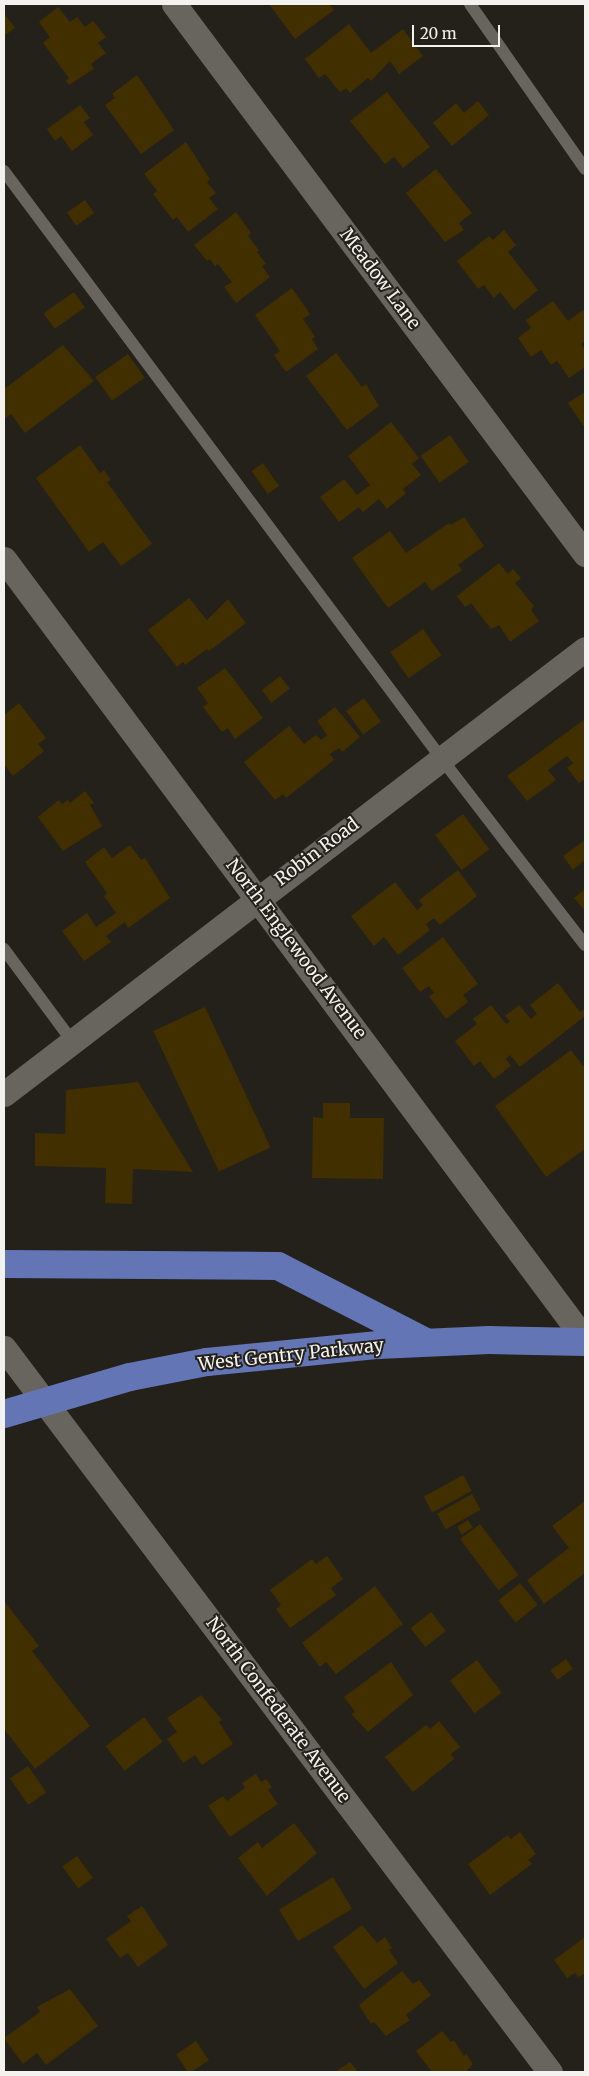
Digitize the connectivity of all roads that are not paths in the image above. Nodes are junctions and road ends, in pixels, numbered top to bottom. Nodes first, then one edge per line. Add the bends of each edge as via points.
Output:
1 (174, 4) edge
2 (470, 4) edge
3 (585, 169) edge
4 (4, 171) edge
5 (585, 554) edge
6 (4, 560) edge
7 (585, 649) edge
8 (441, 758) junction
9 (258, 897) junction
10 (585, 945) edge
11 (4, 949) edge
12 (72, 1041) junction
13 (4, 1094) edge
14 (4, 1264) edge
15 (585, 1341) edge
16 (427, 1343) junction
17 (4, 1348) edge
18 (44, 1400) junction
19 (4, 1414) edge
20 (550, 2072) edge

1 - 5 street, Meadow Lane
2 - 3 lane
4 - 8 lane
6 - 9 street, North Englewood Avenue
7 - 8 street, Robin Road
8 - 9 street, Robin Road
8 - 10 lane
9 - 12 street, Robin Road
9 - 15 street, North Englewood Avenue
11 - 12 lane
12 - 13 street, Robin Road
14 - 16 main road via 278,1266
15 - 16 main road, West Gentry Parkway
16 - 18 main road, West Gentry Parkway via 378,1344 207,1362 130,1377
17 - 18 street, North Confederate Avenue
18 - 19 main road, West Gentry Parkway
18 - 20 street, North Confederate Avenue

